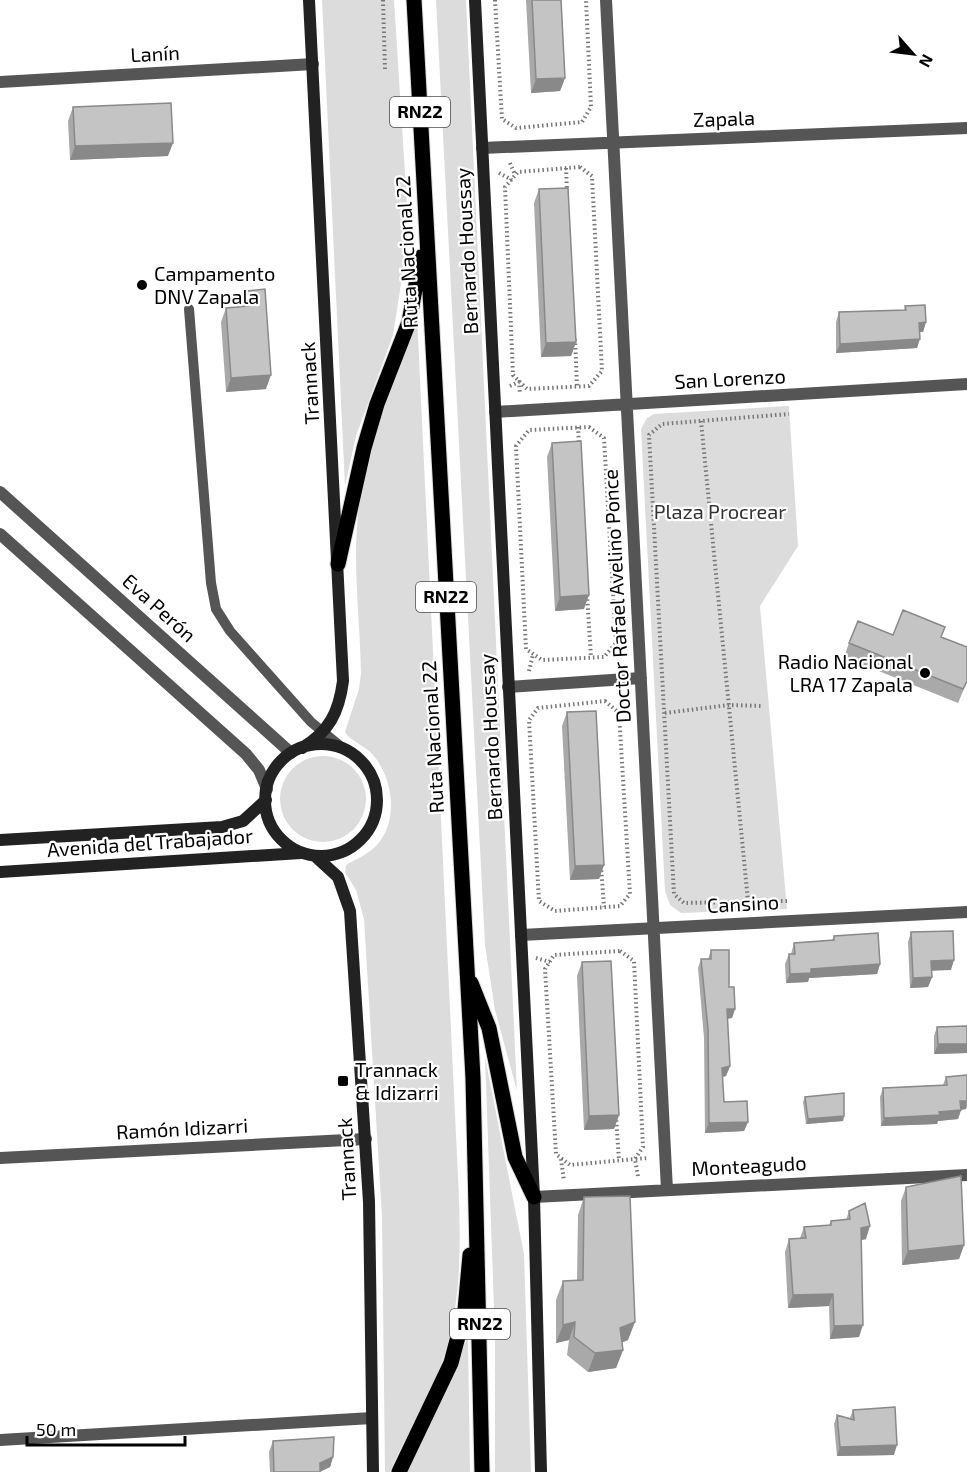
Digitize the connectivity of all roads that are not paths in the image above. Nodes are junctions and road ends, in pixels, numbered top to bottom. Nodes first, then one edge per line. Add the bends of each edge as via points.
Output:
1 (309, 0) edge
2 (414, 0) edge
3 (475, 0) edge
4 (606, 0) edge
5 (313, 64) junction
6 (0, 82) edge
7 (967, 128) edge
8 (614, 143) junction
9 (482, 148) junction
10 (426, 225) junction
11 (189, 309) dead end
12 (967, 384) edge
13 (627, 404) junction
14 (495, 411) junction
15 (0, 492) edge
16 (0, 534) edge
17 (338, 564) junction
18 (641, 678) junction
19 (508, 687) junction
20 (324, 733) junction
21 (344, 749) junction
22 (297, 751) junction
23 (266, 795) junction
24 (0, 840) edge
25 (309, 855) junction
26 (0, 872) edge
27 (967, 912) edge
28 (654, 928) junction
29 (521, 935) junction
30 (466, 970) junction
31 (366, 1139) junction
32 (0, 1158) edge
33 (967, 1174) edge
34 (477, 1177) junction
35 (667, 1190) junction
36 (534, 1197) junction
37 (372, 1418) junction
38 (0, 1440) edge
39 (373, 1472) edge
40 (399, 1472) edge
41 (482, 1472) edge
42 (541, 1472) edge

1 - 5 street, Trannack
2 - 10 main road, Ruta Nacional 22 / RN22
3 - 9 street, Bernardo Houssay
4 - 8 street, Doctor Rafael Avelino Ponce
5 - 6 street, Lanín
5 - 17 street, Trannack
7 - 8 street, Zapala
8 - 9 street, Zapala
8 - 13 street, Doctor Rafael Avelino Ponce
9 - 14 street, Bernardo Houssay
10 - 17 main road via 413,305 366,440
10 - 30 main road, Ruta Nacional 22 / RN22
11 - 20 lane via 216,609 237,639
12 - 13 street, San Lorenzo
13 - 14 street, San Lorenzo
13 - 18 street, Doctor Rafael Avelino Ponce
14 - 19 street, Bernardo Houssay
15 - 22 street, Eva Perón
16 - 23 street via 246,754 259,770
17 - 20 street, Trannack via 344,681 337,710
18 - 19 street
18 - 28 street, Doctor Rafael Avelino Ponce
19 - 29 street, Bernardo Houssay
20 - 21 lane
20 - 22 street, Trannack
21 - 22 street via 328,745
21 - 25 street via 368,769 376,791 376,815 359,842 346,851 330,856
22 - 23 street, Trannack via 276,769
23 - 24 street, Avenida del Trabajador via 243,820 222,827
23 - 25 street, Trannack via 267,814 276,833 291,847
25 - 26 street, Avenida del Trabajador
25 - 31 street, Trannack via 338,877 350,911
27 - 28 street, Cansino
28 - 29 street, Cansino
28 - 35 street, Doctor Rafael Avelino Ponce
29 - 36 street, Bernardo Houssay
30 - 34 main road, Ruta Nacional 22 / RN22
30 - 36 main road via 489,1028 515,1156
31 - 32 street, Ramón Idizarri
31 - 37 street, Trannack
33 - 35 street, Monteagudo
34 - 40 main road via 460,1335 442,1385
34 - 41 main road, Ruta Nacional 22 / RN22
35 - 36 street, Monteagudo
36 - 42 street, Bernardo Houssay
37 - 38 street
37 - 39 street, Trannack

